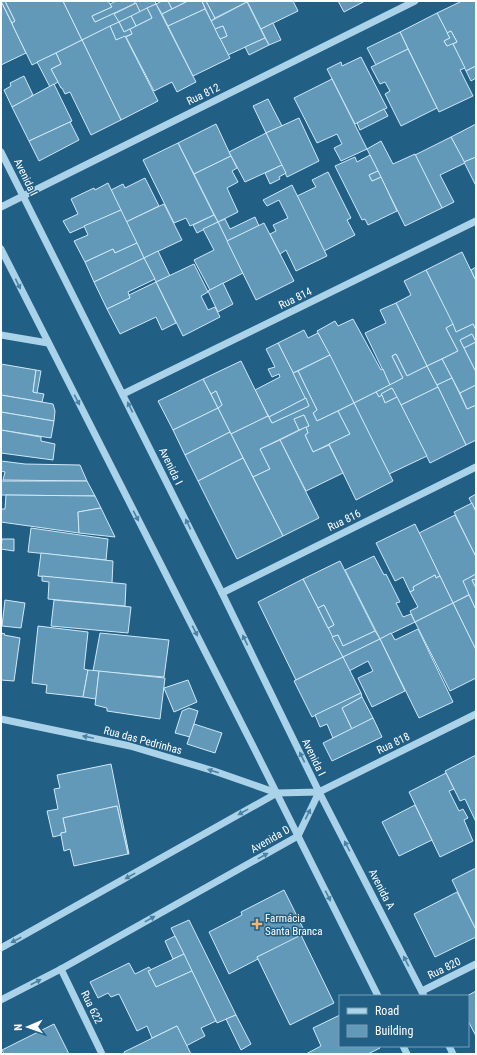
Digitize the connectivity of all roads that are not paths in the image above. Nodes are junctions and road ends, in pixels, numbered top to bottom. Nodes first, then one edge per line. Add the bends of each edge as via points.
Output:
1 (415, 1) edge
2 (1, 152) edge
3 (23, 196) junction
4 (1, 207) edge
5 (476, 221) edge
6 (1, 249) edge
7 (1, 335) edge
8 (48, 343) junction
9 (123, 394) junction
10 (476, 467) edge
11 (222, 593) junction
12 (476, 714) edge
13 (1, 719) edge
14 (319, 792) junction
15 (277, 793) junction
16 (298, 836) junction
17 (1, 948) edge
18 (476, 964) edge
19 (61, 969) junction
20 (423, 994) edge
21 (378, 995) edge
22 (1, 1000) edge
23 (102, 1054) edge

1 - 3 street, Rua 812
2 - 3 street, Avenida I
3 - 4 street, Rua 812
3 - 9 street, Avenida I
5 - 9 street, Rua 814
6 -> 8 street
7 - 8 street
8 -> 15 street
11 -> 9 street, Avenida I
10 - 11 street, Rua 816
14 -> 11 street, Avenida I
12 - 14 street, Rua 818
15 -> 13 street, Rua das Pedrinhas via 130,746
14 - 15 street
16 -> 14 street, Avenida D
20 -> 14 street, Avenida A
15 - 16 street
15 -> 17 street
19 -> 16 street, Avenida D
16 -> 21 street
18 - 20 street, Rua 820
22 -> 19 street, Avenida D
19 - 23 street, Rua 622

